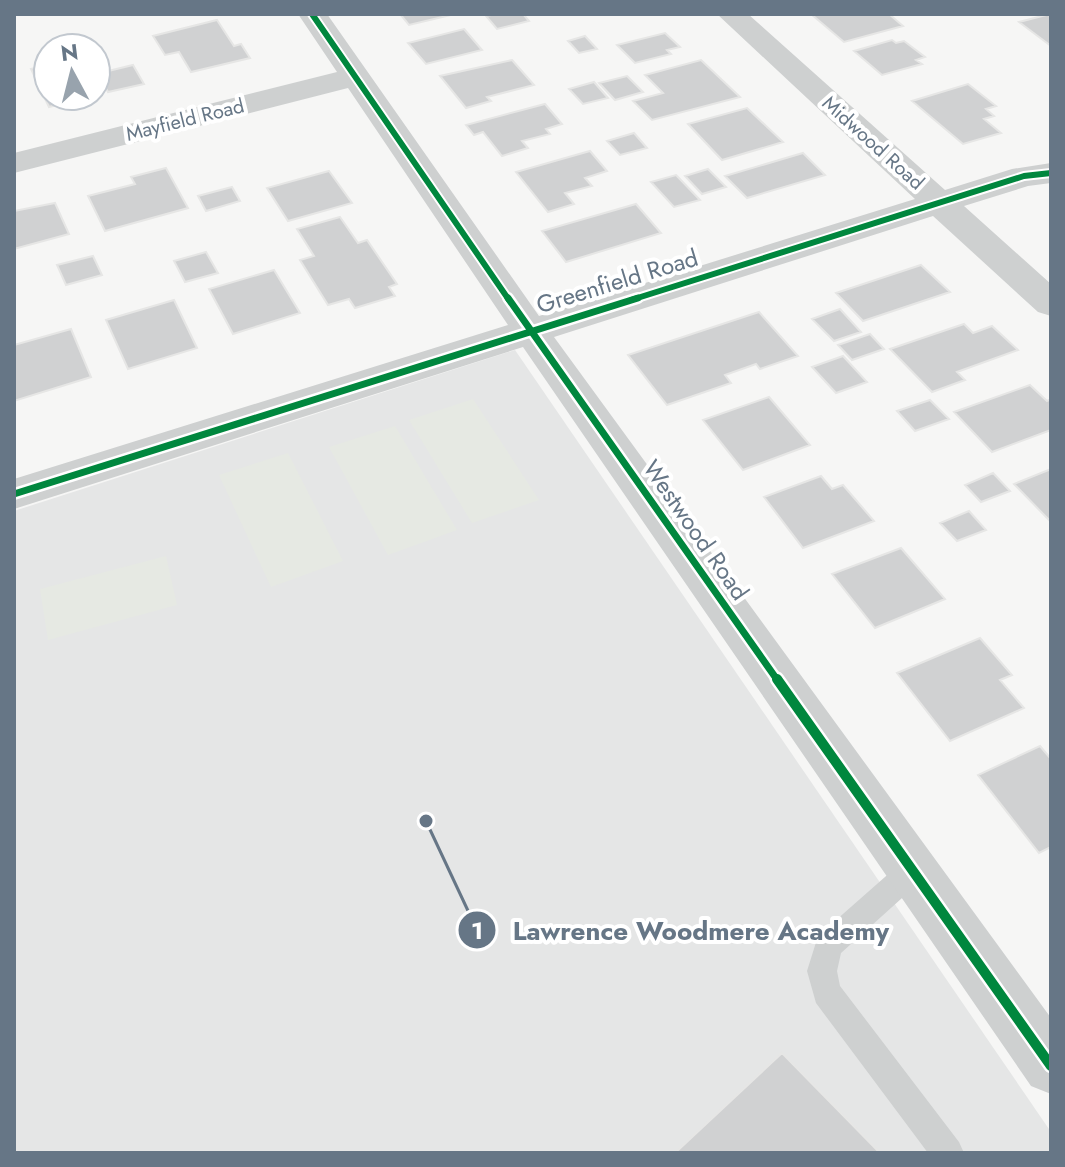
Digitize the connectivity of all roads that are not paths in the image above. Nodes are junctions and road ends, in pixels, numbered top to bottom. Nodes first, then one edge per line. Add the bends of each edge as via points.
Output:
1 (312, 14) edge
2 (731, 14) edge
3 (355, 77) junction
4 (14, 163) edge
5 (1051, 173) edge
6 (938, 202) junction
7 (1051, 304) edge
8 (530, 330) junction
9 (14, 494) edge
10 (912, 871) junction
11 (1051, 1066) edge
12 (948, 1153) edge

1 - 3 street, Westwood Road
2 - 6 street, Midwood Road
3 - 4 street, Mayfield Road
3 - 8 street, Westwood Road
5 - 6 street, Greenfield Road
6 - 7 street, Midwood Road
6 - 8 street, Greenfield Road
8 - 9 street, Greenfield Road
8 - 10 street, Westwood Road
10 - 11 street, Westwood Road
10 - 12 lane via 828,946 822,971 827,993

